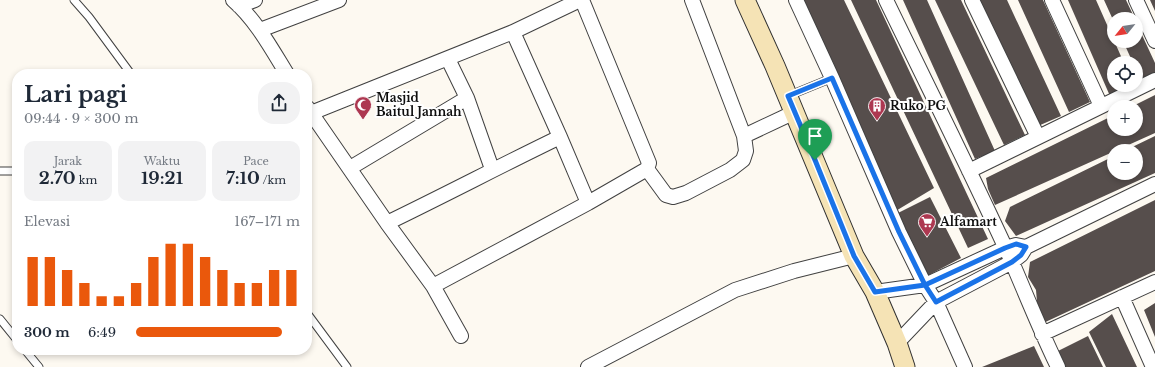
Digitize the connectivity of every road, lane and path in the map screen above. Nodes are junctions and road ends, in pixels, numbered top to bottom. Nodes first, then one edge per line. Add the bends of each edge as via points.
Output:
1 (74, 0) edge
2 (254, 0) edge
3 (339, 0) edge
4 (581, 0) edge
5 (692, 0) edge
6 (745, 0) edge
7 (796, 0) edge
8 (886, 0) edge
9 (972, 0) edge
10 (1052, 0) edge
11 (1136, 0) edge
12 (236, 3) edge
13 (260, 30) junction
14 (513, 32) junction
15 (1155, 41) edge
16 (448, 59) junction
17 (127, 69) edge
18 (284, 69) edge
19 (832, 78) junction
20 (1155, 80) edge
21 (467, 98) junction
22 (792, 104) junction
23 (1101, 106) junction
24 (312, 109) edge
25 (312, 114) edge
26 (744, 136) junction
27 (560, 137) junction
28 (1038, 137) junction
29 (350, 168) junction
30 (492, 169) junction
31 (647, 169) junction
32 (0, 171) edge
33 (12, 171) edge
34 (969, 171) junction
35 (1155, 184) edge
36 (588, 203) junction
37 (387, 224) junction
38 (1026, 247) junction
39 (1005, 248) junction
40 (854, 256) junction
41 (1012, 262) junction
42 (1155, 282) edge
43 (925, 285) junction
44 (434, 286) junction
45 (875, 292) junction
46 (1122, 297) junction
47 (936, 302) junction
48 (0, 320) edge
49 (312, 320) edge
50 (12, 334) edge
51 (1042, 334) junction
52 (461, 336) dead end
53 (897, 343) junction
54 (28, 355) edge
55 (36, 366) edge
56 (347, 367) edge
57 (588, 367) edge
58 (904, 367) edge
59 (966, 367) edge
60 (1058, 367) edge
61 (1153, 367) edge

1 - 17 lane
2 - 12 street
3 - 13 street
4 - 14 street
4 - 31 street via 649,163
5 - 26 street
6 - 22 main road
7 - 19 street
8 - 34 street
9 - 28 street
10 - 23 street
11 - 15 street
12 - 13 street
13 - 18 street
14 - 16 street
14 - 27 street
16 - 21 street
16 - 24 street
19 - 22 lane
19 - 43 street
20 - 23 street
21 - 29 street
21 - 30 street
22 - 26 street
22 - 40 main road
23 - 28 street
25 - 29 street
26 - 31 street via 746,151 743,160 730,170 686,193 673,197 666,195
27 - 30 street
27 - 36 street
28 - 34 street
29 - 37 street
30 - 37 street
31 - 36 street
32 - 33 lane
34 - 39 street
35 - 38 street
36 - 44 street
37 - 44 street
38 - 39 street via 1016,244
38 - 41 street
39 - 41 street
39 - 43 street
40 - 45 main road
40 - 57 street via 735,290
41 - 47 street
41 - 51 street
42 - 46 street
43 - 45 street
43 - 47 street
44 - 52 street
45 - 53 main road
46 - 51 street
46 - 61 street
47 - 53 street
47 - 59 street
48 - 50 lane
49 - 56 lane
51 - 60 street
53 - 58 main road
54 - 55 lane

